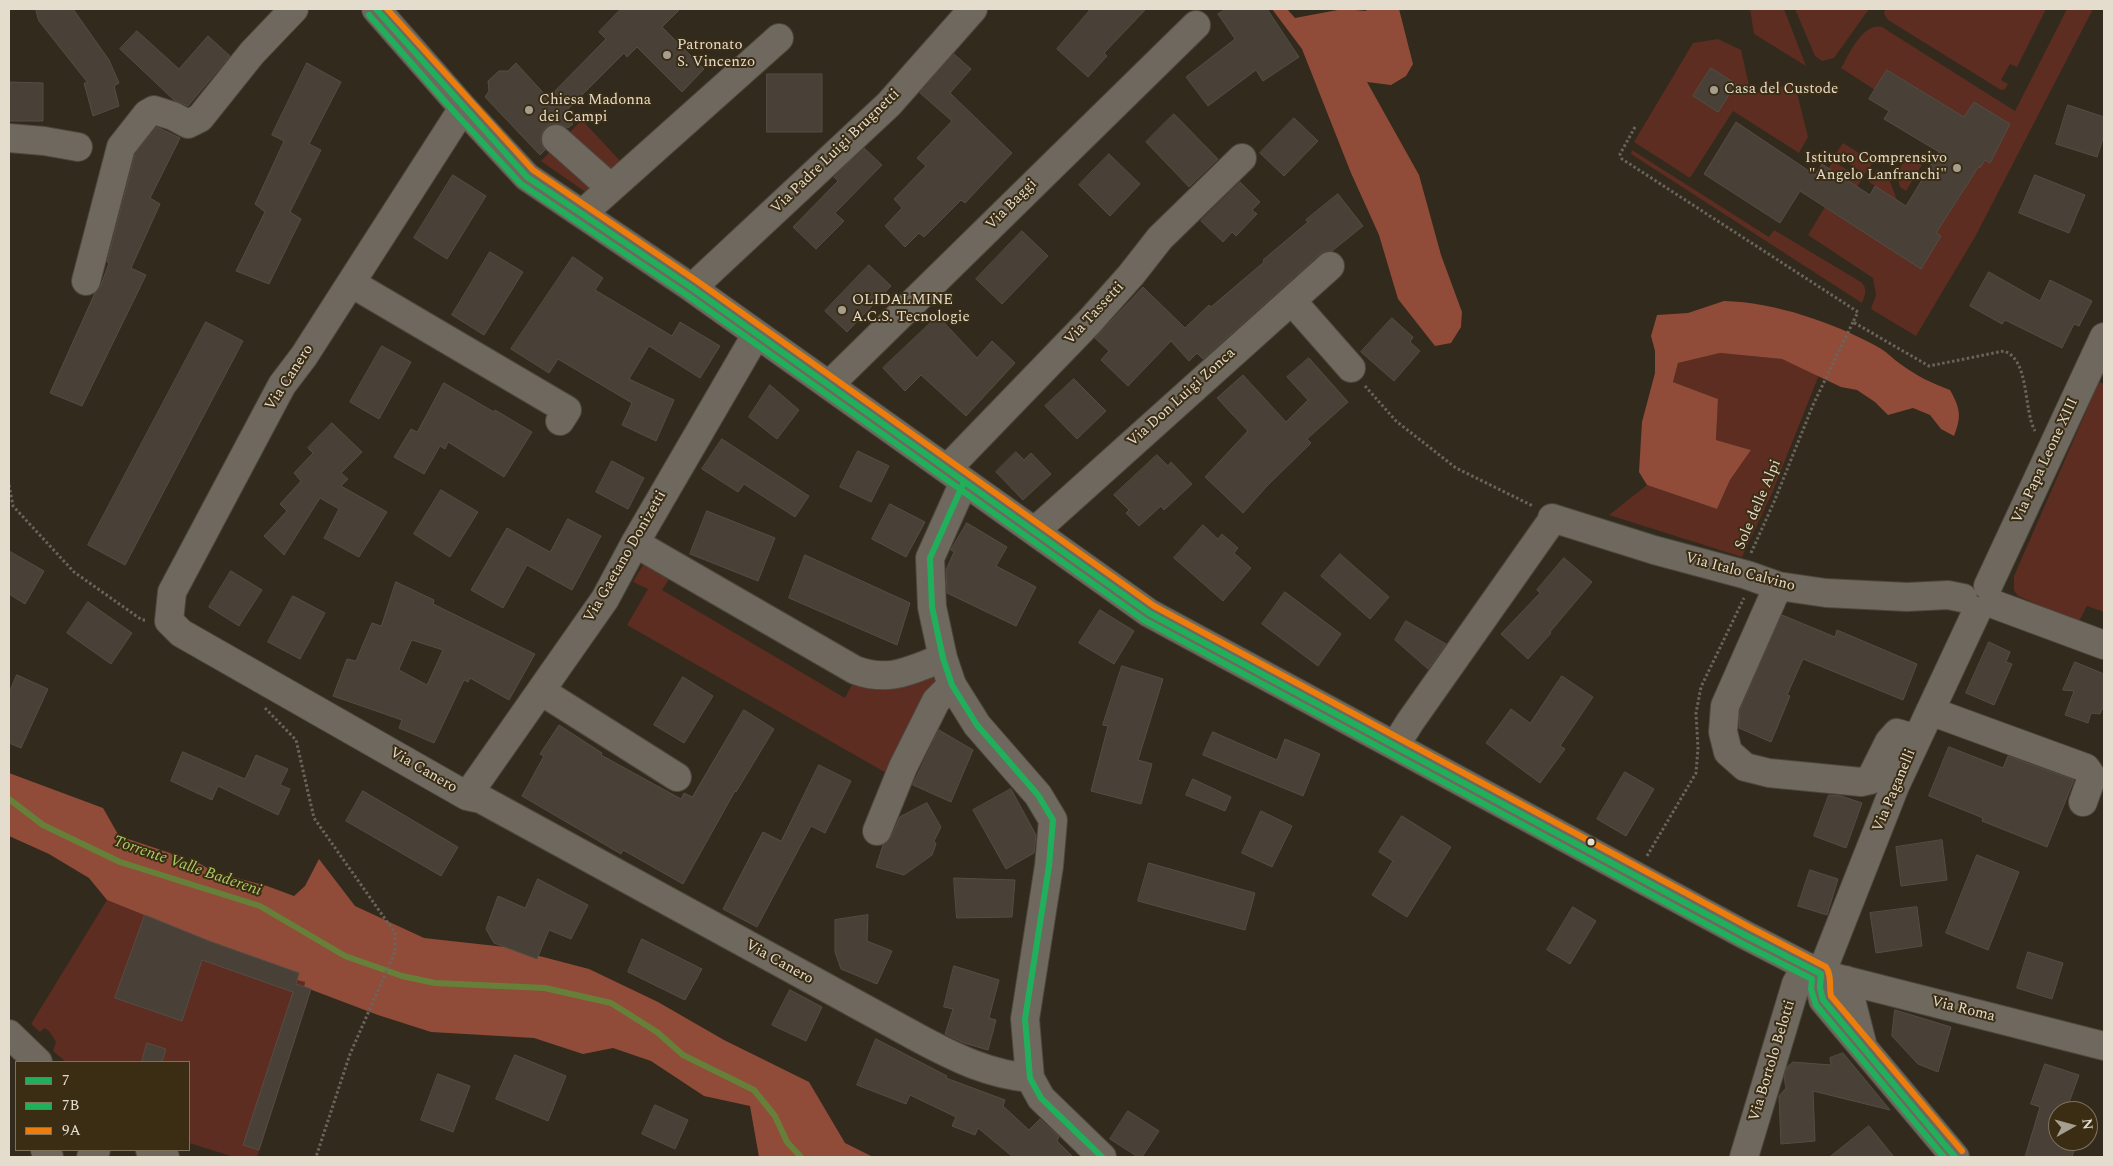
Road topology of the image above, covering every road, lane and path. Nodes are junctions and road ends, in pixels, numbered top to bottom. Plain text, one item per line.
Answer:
1 (294, 9) edge
2 (376, 9) edge
3 (973, 9) edge
4 (1196, 25) dead end
5 (779, 38) dead end
6 (463, 108) junction
7 (1635, 127) dead end
8 (9, 138) edge
9 (556, 139) dead end
10 (78, 147) dead end
11 (1242, 158) dead end
12 (611, 188) junction
13 (582, 214) junction
14 (1330, 266) dead end
15 (86, 281) dead end
16 (351, 283) junction
17 (692, 288) junction
18 (1292, 300) junction
19 (1853, 322) junction
20 (756, 335) junction
21 (2104, 337) edge
22 (1350, 368) joint
23 (829, 385) junction
24 (560, 420) dead end
25 (2054, 443) junction
26 (955, 475) junction
27 (9, 485) edge
28 (1550, 522) junction
29 (1034, 530) junction
30 (634, 543) junction
31 (1749, 556) dead end
32 (1778, 586) junction
33 (1981, 600) junction
34 (142, 620) dead end
35 (2104, 645) edge
36 (944, 658) junction
37 (952, 685) junction
38 (541, 691) junction
39 (263, 705) dead end
40 (1930, 711) junction
41 (1917, 739) junction
42 (1395, 746) junction
43 (677, 777) dead end
44 (467, 796) junction
45 (2083, 802) dead end
46 (877, 831) dead end
47 (1824, 973) junction
48 (15, 1046) edge
49 (2104, 1046) edge
50 (37, 1061) edge
51 (1030, 1078) junction
52 (152, 1151) edge
53 (165, 1157) edge
54 (316, 1157) edge
55 (1102, 1157) edge
56 (1744, 1157) edge
57 (1955, 1157) edge

1 - 15 street
2 - 6 street, Via Roma
3 - 17 street, Via Padre Luigi Brugnetti
4 - 23 street, Via Baggi
5 - 12 street
6 - 13 street, Via Roma
6 - 16 street, Via Canero
7 - 19 path
8 - 10 street
9 - 12 street
11 - 26 street, Via Tassetti
12 - 13 street
13 - 17 street, Via Roma
14 - 18 street, Via Don Luigi Zonca
16 - 24 street
16 - 44 street, Via Canero
17 - 20 street, Via Roma
18 - 22 street
18 - 29 street, Via Don Luigi Zonca
19 - 25 path
19 - 31 path, Sole delle Alpi
20 - 23 street, Via Roma
20 - 30 street, Via Gaetano Donizetti
21 - 25 street, Via Papa Leone XIII
22 - 28 path
23 - 26 street, Via Roma
25 - 33 street, Via Papa Leone XIII
26 - 29 street, Via Roma
26 - 36 street, Via Tassetti
27 - 34 path
28 - 32 street, Via Italo Calvino
28 - 42 street
29 - 42 street, Via Roma
30 - 36 street
30 - 38 street, Via Gaetano Donizetti
32 - 33 street, Via Italo Calvino
32 - 41 street
33 - 35 street
33 - 40 street, Via Paganelli
36 - 37 street, Via Tassetti
37 - 46 street
37 - 51 street, Via Tassetti
38 - 43 street
38 - 44 street, Via Gaetano Donizetti
39 - 54 path
40 - 41 street, Via Paganelli
40 - 45 street
41 - 47 street, Via Paganelli
42 - 47 street, Via Roma
44 - 51 street, Via Canero
47 - 49 street, Via Roma
47 - 56 street, Via Bortolo Belotti
47 - 57 street
48 - 50 street
51 - 55 street
52 - 53 street

